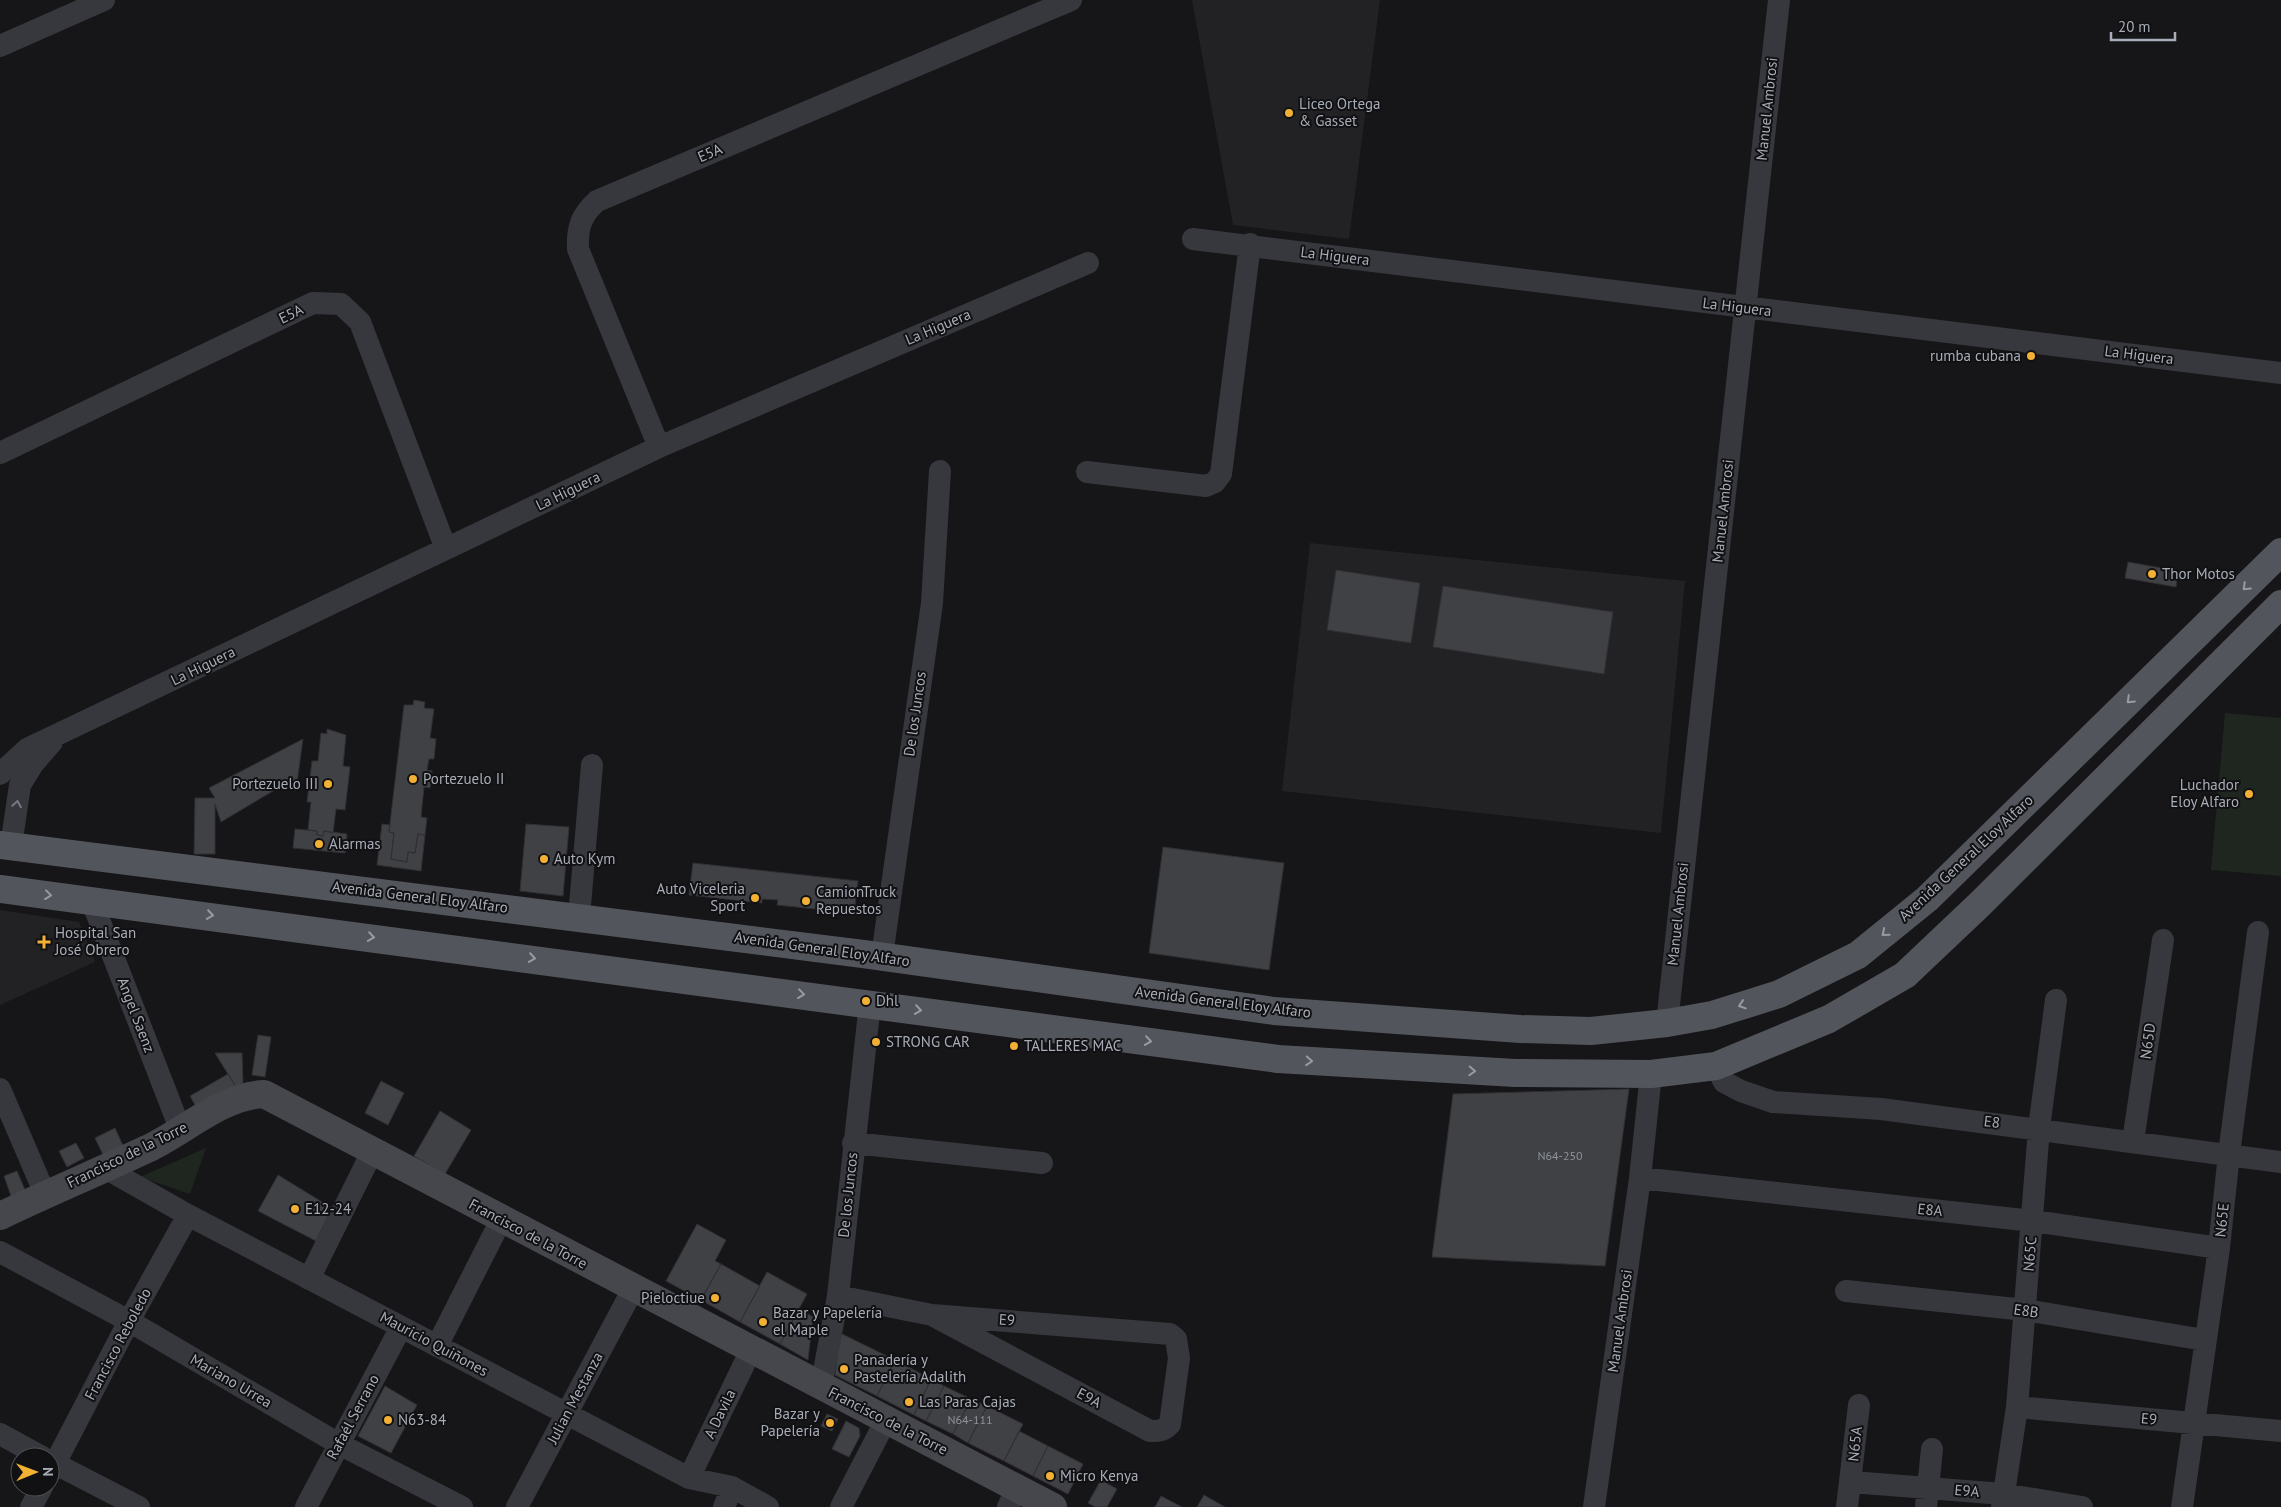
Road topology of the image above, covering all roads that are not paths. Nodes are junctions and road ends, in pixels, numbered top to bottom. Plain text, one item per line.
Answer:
1 (104, 0) edge
2 (1071, 0) edge
3 (1779, 0) edge
4 (0, 46) edge
5 (1192, 239) dead end
6 (1250, 244) junction
7 (1088, 263) dead end
8 (1746, 308) junction
9 (2281, 373) edge
10 (659, 447) junction
11 (0, 453) edge
12 (940, 471) dead end
13 (1087, 472) dead end
14 (446, 549) junction
15 (2281, 552) edge
16 (2281, 604) edge
17 (56, 737) junction
18 (592, 765) dead end
19 (0, 774) edge
20 (5, 845) edge
21 (0, 889) edge
22 (91, 900) junction
23 (580, 917) junction
24 (2258, 932) dead end
25 (2163, 940) dead end
26 (882, 956) junction
27 (2056, 1000) dead end
28 (870, 1003) junction
29 (1667, 1022) junction
30 (1716, 1066) junction
31 (1651, 1074) junction
32 (0, 1089) edge
33 (2040, 1128) junction
34 (182, 1131) junction
35 (2133, 1141) junction
36 (853, 1142) junction
37 (372, 1152) junction
38 (2229, 1154) junction
39 (2281, 1162) edge
40 (1042, 1163) dead end
41 (105, 1168) junction
42 (1640, 1178) junction
43 (45, 1194) junction
44 (188, 1215) junction
45 (0, 1216) edge
46 (501, 1220) junction
47 (2033, 1221) junction
48 (2219, 1248) junction
49 (0, 1252) edge
50 (309, 1279) junction
51 (633, 1289) junction
52 (1846, 1291) dead end
53 (838, 1296) junction
54 (2025, 1310) junction
55 (932, 1314) junction
56 (129, 1321) junction
57 (401, 1327) junction
58 (1176, 1339) joint
59 (2204, 1340) junction
60 (437, 1346) junction
61 (751, 1350) junction
62 (822, 1387) junction
63 (1859, 1405) dead end
64 (2018, 1407) junction
65 (567, 1414) junction
66 (886, 1420) junction
67 (2193, 1423) junction
68 (2281, 1431) edge
69 (0, 1434) edge
70 (339, 1444) junction
71 (21, 1447) edge
72 (59, 1447) edge
73 (1932, 1449) dead end
74 (60, 1469) edge
75 (689, 1478) junction
76 (1852, 1482) junction
77 (728, 1497) edge
78 (1012, 1498) edge
79 (1928, 1498) edge
80 (2002, 1501) edge
81 (139, 1507) edge
82 (306, 1507) edge
83 (462, 1507) edge
84 (517, 1507) edge
85 (768, 1507) edge
86 (841, 1507) edge
87 (1053, 1507) edge
88 (1594, 1507) edge
89 (1847, 1507) edge
90 (2082, 1507) edge
91 (2182, 1507) edge

1 - 4 street
2 - 10 street, E5A
3 - 8 street, Manuel Ambrosi
5 - 6 street, La Higuera
6 - 8 street, La Higuera
6 - 13 street
7 - 10 street, La Higuera
8 - 9 street, La Higuera
8 - 29 street, Manuel Ambrosi
10 - 14 street, La Higuera
11 - 14 street, E5A
12 - 26 street, De los Juncos
14 - 17 street, La Higuera
15 -> 29 main road, Avenida General Eloy Alfaro
16 - 30 main road
17 - 19 street, La Higuera
20 -> 17 street, La Higuera
18 - 23 street
20 - 23 main road, Avenida General Eloy Alfaro
21 -> 22 main road
22 -> 28 main road
22 - 34 street, Angel Saenz
23 - 26 main road, Avenida General Eloy Alfaro
24 - 38 street, N65E
25 - 35 street, N65D
26 - 29 main road, Avenida General Eloy Alfaro
27 - 33 street, N65C
28 -> 31 main road
28 - 36 street, De los Juncos
30 - 31 main road
30 - 33 street, E8
31 - 42 street, Manuel Ambrosi
32 - 43 street
33 - 35 street, E8
33 - 47 street, N65C
34 - 37 street, Francisco de la Torre
34 - 41 street, Francisco de la Torre
35 - 38 street, E8
36 - 40 street
36 - 53 street, De los Juncos
37 - 46 street, Francisco de la Torre
37 - 50 street
38 - 39 street, E8
38 - 48 street, N65E
41 - 43 street, Francisco de la Torre
41 - 44 street, Mauricio Quiñones
42 - 47 street, E8A
42 - 88 street, Manuel Ambrosi
43 - 45 street, Francisco de la Torre
44 - 50 street, Mauricio Quiñones
44 - 56 street, Francisco Reboledo
46 - 51 street, Francisco de la Torre
46 - 60 street
47 - 48 street, E8A
47 - 54 street, N65C
48 - 59 street, N65E
49 - 56 street, Mariano Urrea
50 - 57 street, Mauricio Quiñones
51 - 61 street, Francisco de la Torre
51 - 65 street, Julian Mestanza
52 - 54 street, E8B
53 - 55 street, E9
53 - 62 street, De los Juncos
54 - 59 street, E8B
54 - 64 street, N65C
55 - 58 street, E9
55 - 58 street, E9A
56 - 70 street, Mariano Urrea
56 - 72 street, Francisco Reboledo
57 - 60 street, Mauricio Quiñones
57 - 70 street, Rafaél Serrano
59 - 67 street, N65E
60 - 65 street, Mauricio Quiñones
61 - 62 street, Francisco de la Torre
61 - 75 street, A Davila
62 - 66 street, Francisco de la Torre
63 - 76 street, N65A
64 - 67 street, E9
64 - 80 street, N65C
65 - 75 street, Mauricio Quiñones
65 - 84 street, Julian Mestanza
66 - 78 street, Francisco de la Torre
66 - 86 street
67 - 68 street, E9
67 - 91 street, N65E
69 - 71 street
70 - 82 street, Rafaél Serrano
70 - 83 street, Mariano Urrea
73 - 79 street
74 - 81 street
75 - 77 street, Mauricio Quiñones
76 - 79 street, E9A
76 - 89 street, N65A
77 - 85 street, Mauricio Quiñones
78 - 87 street, Francisco de la Torre
79 - 80 street, E9A
80 - 90 street, E9A

